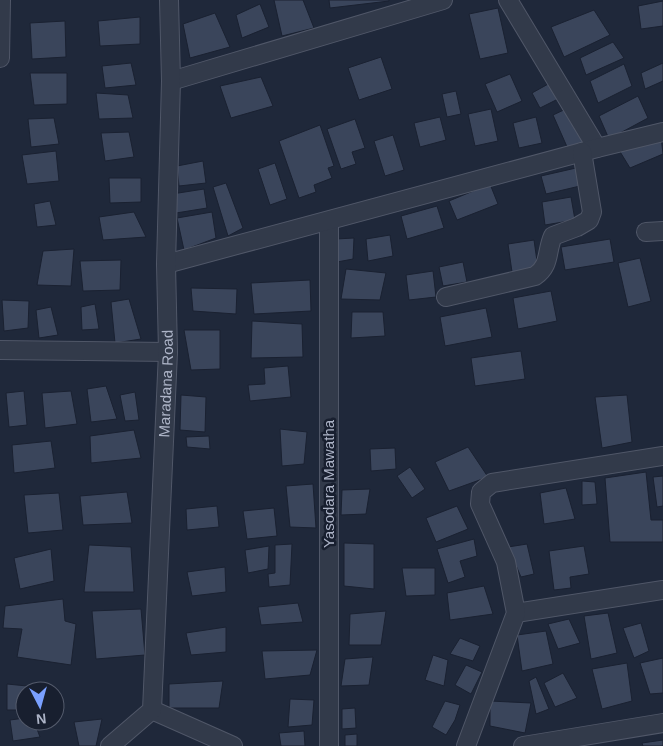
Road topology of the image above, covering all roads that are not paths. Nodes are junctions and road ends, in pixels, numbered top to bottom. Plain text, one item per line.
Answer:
1 (1, 0) edge
2 (169, 0) edge
3 (443, 0) edge
4 (508, 0) edge
5 (0, 58) edge
6 (171, 81) junction
7 (663, 132) edge
8 (590, 150) junction
9 (329, 221) junction
10 (166, 264) junction
11 (446, 297) dead end
12 (0, 350) edge
13 (168, 352) junction
14 (663, 456) edge
15 (663, 590) edge
16 (516, 613) junction
17 (152, 710) junction
18 (663, 723) edge
19 (110, 746) edge
20 (233, 746) edge
21 (330, 746) edge
22 (466, 746) edge
23 (523, 746) edge

1 - 5 street
2 - 6 street, Maradana Road
3 - 6 street
4 - 8 street
6 - 10 street, Maradana Road
7 - 8 street
8 - 9 street
8 - 11 street
9 - 10 street
9 - 21 street, Yasodara Mawatha
10 - 13 street, Maradana Road
12 - 13 street
13 - 17 street, Maradana Road
14 - 16 street
15 - 16 street
16 - 22 street
17 - 19 street
17 - 20 street
18 - 23 street

